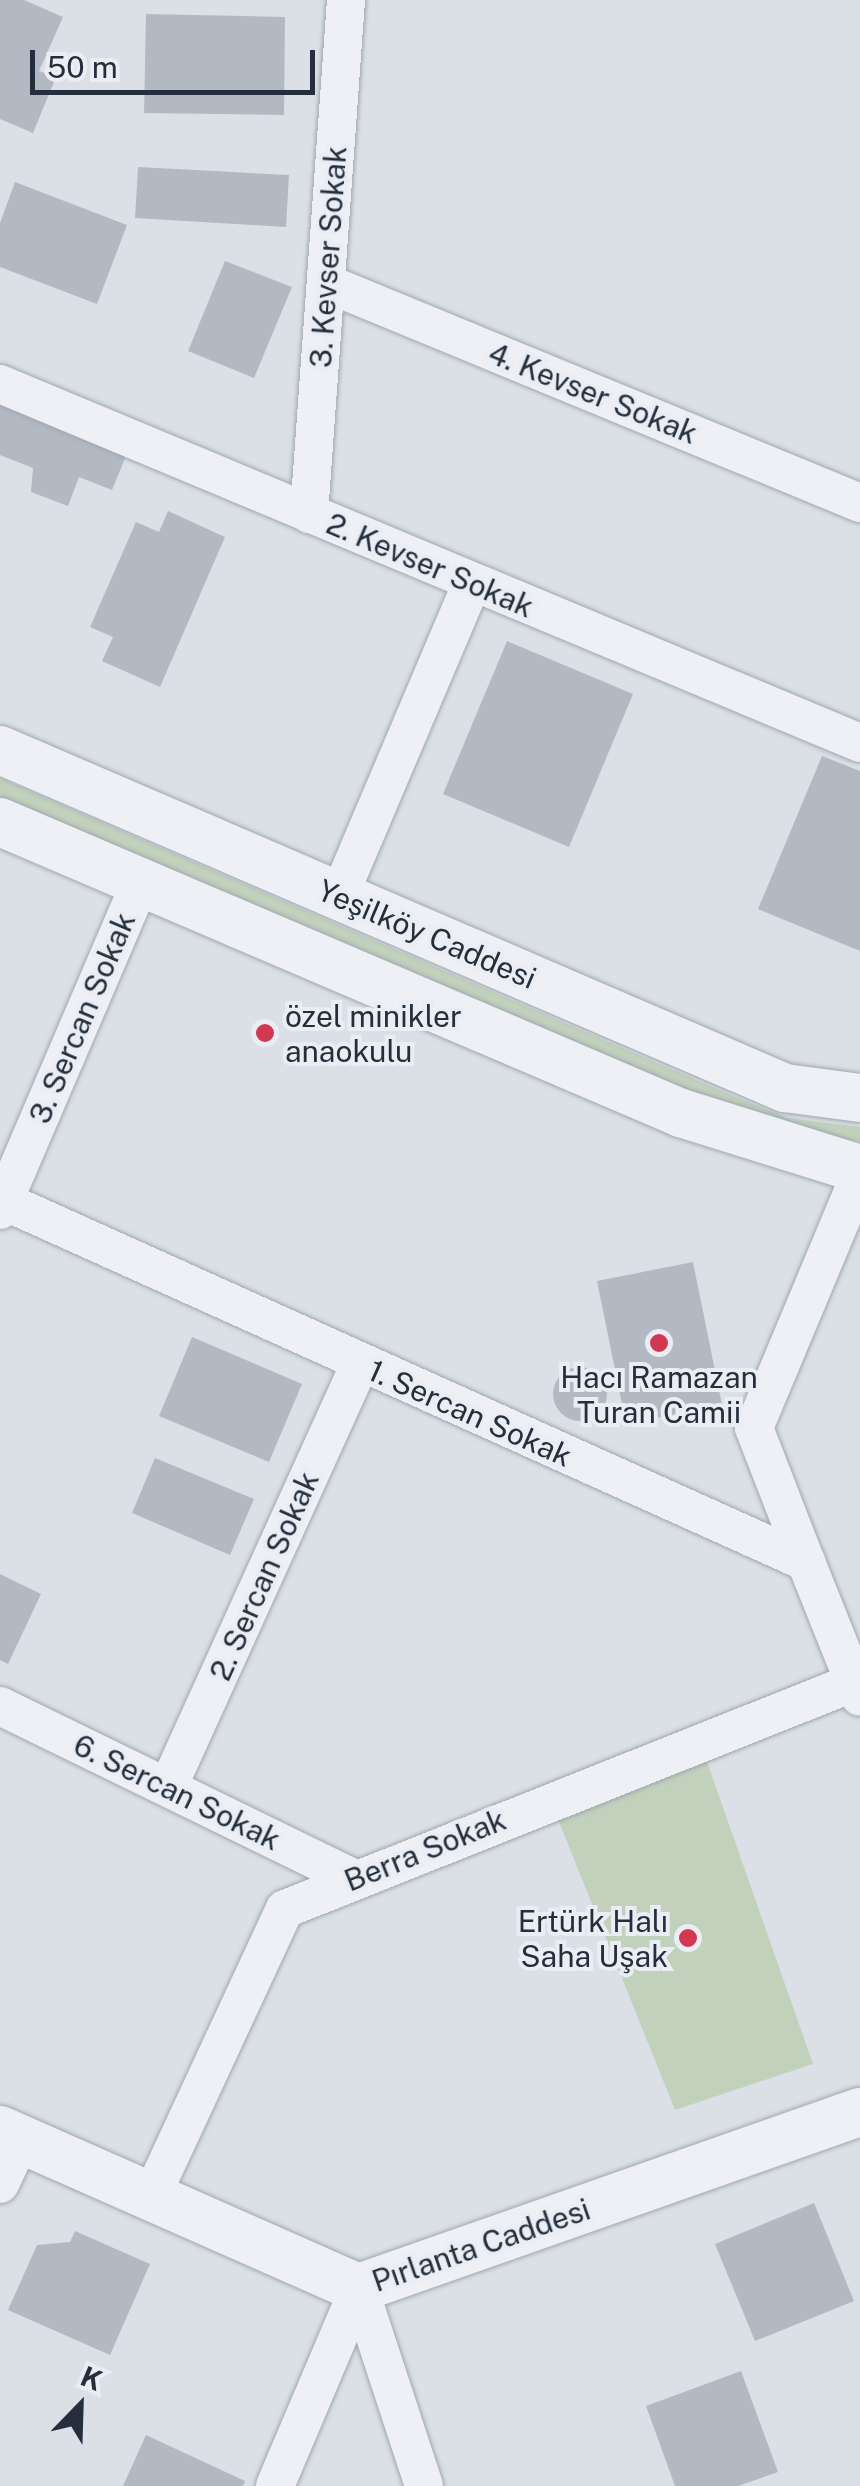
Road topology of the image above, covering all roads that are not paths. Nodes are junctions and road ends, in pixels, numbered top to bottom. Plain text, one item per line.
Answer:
1 (349, 1) edge
2 (326, 283) junction
3 (0, 384) edge
4 (860, 504) edge
5 (309, 514) junction
6 (472, 582) junction
7 (860, 743) edge
8 (0, 750) edge
9 (0, 822) edge
10 (141, 881) junction
11 (339, 896) junction
12 (860, 1098) edge
13 (860, 1172) edge
14 (2, 1205) edge
15 (360, 1364) junction
16 (806, 1562) junction
17 (858, 1686) edge
18 (0, 1706) edge
19 (168, 1788) junction
20 (353, 1878) junction
21 (860, 2112) edge
22 (10, 2134) edge
23 (0, 2184) edge
24 (152, 2195) junction
25 (359, 2288) junction
26 (276, 2486) edge
27 (424, 2486) edge

1 - 2 street, 3. Kevser Sokak
2 - 4 street, 4. Kevser Sokak
2 - 5 street, 3. Kevser Sokak
3 - 5 street, 2. Kevser Sokak
5 - 6 street, 2. Kevser Sokak
6 - 7 street, 2. Kevser Sokak
6 - 11 street
8 - 11 street, Yeşilköy Caddesi
9 - 10 street
10 - 13 street
10 - 14 street, 3. Sercan Sokak
11 - 12 street, Yeşilköy Caddesi
13 - 16 street
14 - 15 street, 1. Sercan Sokak
15 - 16 street, 1. Sercan Sokak
15 - 19 street, 2. Sercan Sokak
16 - 17 street
17 - 20 street, Berra Sokak
18 - 19 street, 6. Sercan Sokak
19 - 20 street, 6. Sercan Sokak
20 - 24 street, Berra Sokak
21 - 25 street, Pırlanta Caddesi
22 - 23 street
22 - 24 street, Pırlanta Caddesi
24 - 25 street, Pırlanta Caddesi
25 - 26 street
25 - 27 street

